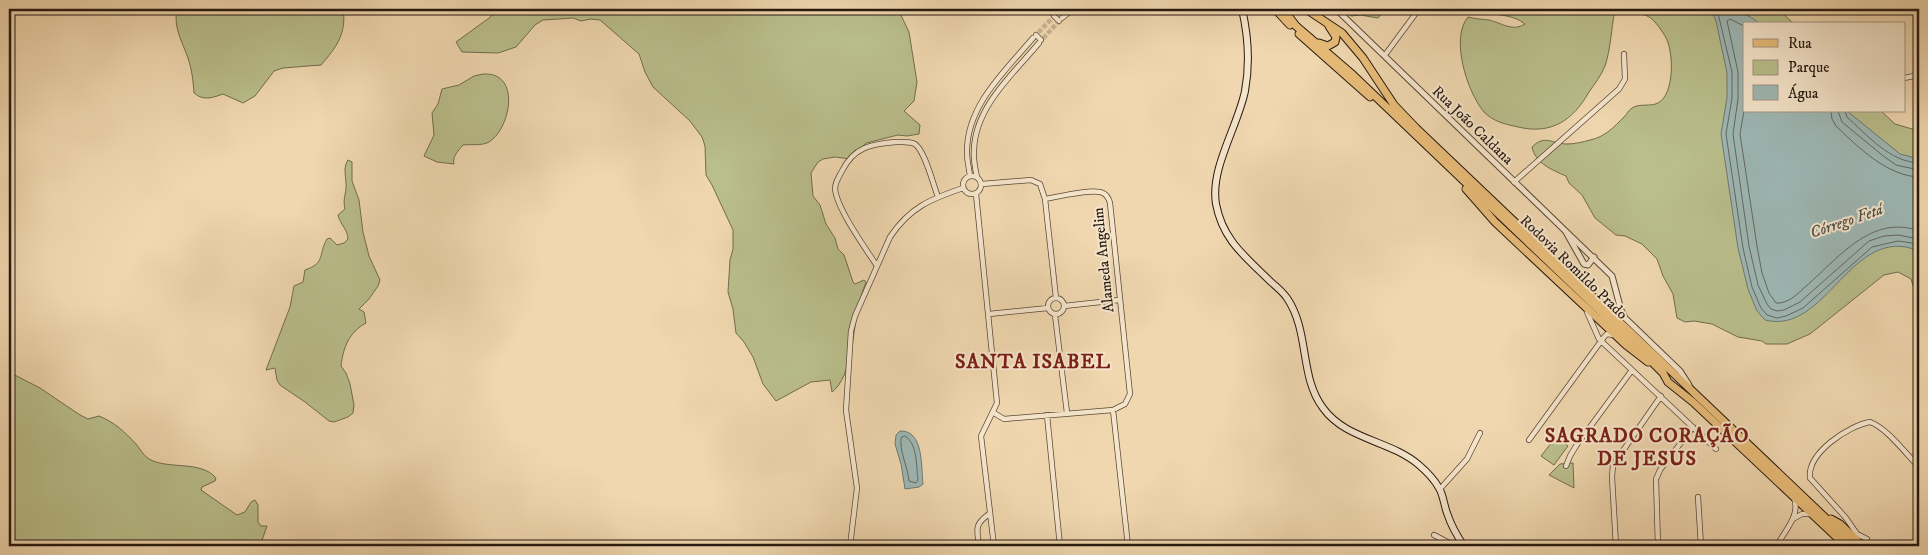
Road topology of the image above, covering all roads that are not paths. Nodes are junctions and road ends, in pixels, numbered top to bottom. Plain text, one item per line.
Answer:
1 (1073, 9) edge
2 (1238, 9) edge
3 (1242, 9) edge
4 (1275, 9) edge
5 (1283, 9) edge
6 (1305, 9) edge
7 (1336, 9) edge
8 (1419, 9) edge
9 (1054, 16) tunnel mouth
10 (1245, 18) junction
11 (1293, 25) junction
12 (1624, 54) dead end
13 (1385, 55) junction
14 (1919, 75) edge
15 (1906, 78) edge
16 (970, 176) junction
17 (976, 176) junction
18 (1514, 182) junction
19 (982, 184) junction
20 (963, 188) junction
21 (976, 194) junction
22 (938, 196) junction
23 (1045, 199) junction
24 (1563, 227) junction
25 (1594, 257) junction
26 (877, 266) junction
27 (1056, 298) junction
28 (1119, 300) junction
29 (1064, 306) junction
30 (1584, 306) junction
31 (1048, 308) junction
32 (989, 314) junction
33 (1055, 315) junction
34 (1617, 336) junction
35 (1602, 342) junction
36 (1632, 370) junction
37 (1668, 382) junction
38 (1661, 396) junction
39 (1697, 396) junction
40 (1113, 410) junction
41 (994, 413) junction
42 (1067, 413) junction
43 (1047, 415) junction
44 (1693, 427) junction
45 (1480, 433) dead end
46 (1529, 440) dead end
47 (1716, 449) dead end
48 (1566, 466) dead end
49 (1919, 467) edge
50 (1440, 489) junction
51 (1792, 495) junction
52 (1698, 497) dead end
53 (989, 514) junction
54 (1821, 514) junction
55 (1793, 519) junction
56 (1434, 535) dead end
57 (1865, 543) edge
58 (850, 546) edge
59 (979, 546) edge
60 (994, 546) edge
61 (1060, 546) edge
62 (1128, 546) edge
63 (1455, 546) edge
64 (1462, 546) edge
65 (1616, 546) edge
66 (1658, 546) edge
67 (1701, 546) edge
68 (1777, 546) edge
69 (1846, 546) edge
70 (1854, 546) edge

1 - 9 street
2 - 10 main road
3 - 10 main road
4 - 11 main road
5 - 11 main road, Rodovia Romildo Prado
6 - 11 main road
6 - 39 main road, Rodovia Romildo Prado
7 - 13 street, Rua João Caldana
8 - 13 street
10 - 50 main road
11 - 30 main road
11 - 37 main road, Rodovia Romildo Prado
12 - 18 street
13 - 18 street, Rua João Caldana
14 - 15 street
16 - 17 street
16 - 17 street
16 - 20 street
17 - 19 street
18 - 24 street, Rua João Caldana
19 - 21 street
19 - 23 street
20 - 21 street
20 - 22 street
21 - 32 street
22 - 26 street
22 - 26 street
23 - 27 street
23 - 28 street, Alameda Angelim
24 - 25 street, Rua João Caldana
24 - 25 street
25 - 39 street, Rua João Caldana
26 - 58 street
27 - 29 street
27 - 31 street
28 - 29 street
28 - 40 street, Alameda Angelim
29 - 33 street
30 - 34 main road
30 - 35 street
31 - 32 street
31 - 33 street
32 - 41 street
33 - 42 street
34 - 35 street
34 - 37 main road
35 - 36 street
35 - 46 street
36 - 38 street
36 - 48 street
37 - 51 main road, Rodovia Romildo Prado
38 - 44 street
38 - 65 street
39 - 54 main road, Rodovia Romildo Prado
40 - 42 street
40 - 62 street
41 - 43 street
41 - 53 street
42 - 43 street
43 - 61 street
44 - 47 street
44 - 66 street
45 - 50 street
49 - 57 street
50 - 64 main road
51 - 55 street
51 - 69 main road, Rodovia Romildo Prado
52 - 67 street
53 - 59 street
53 - 60 street
54 - 57 main road
54 - 70 main road, Rodovia Romildo Prado
55 - 68 street
55 - 69 street
56 - 63 street

